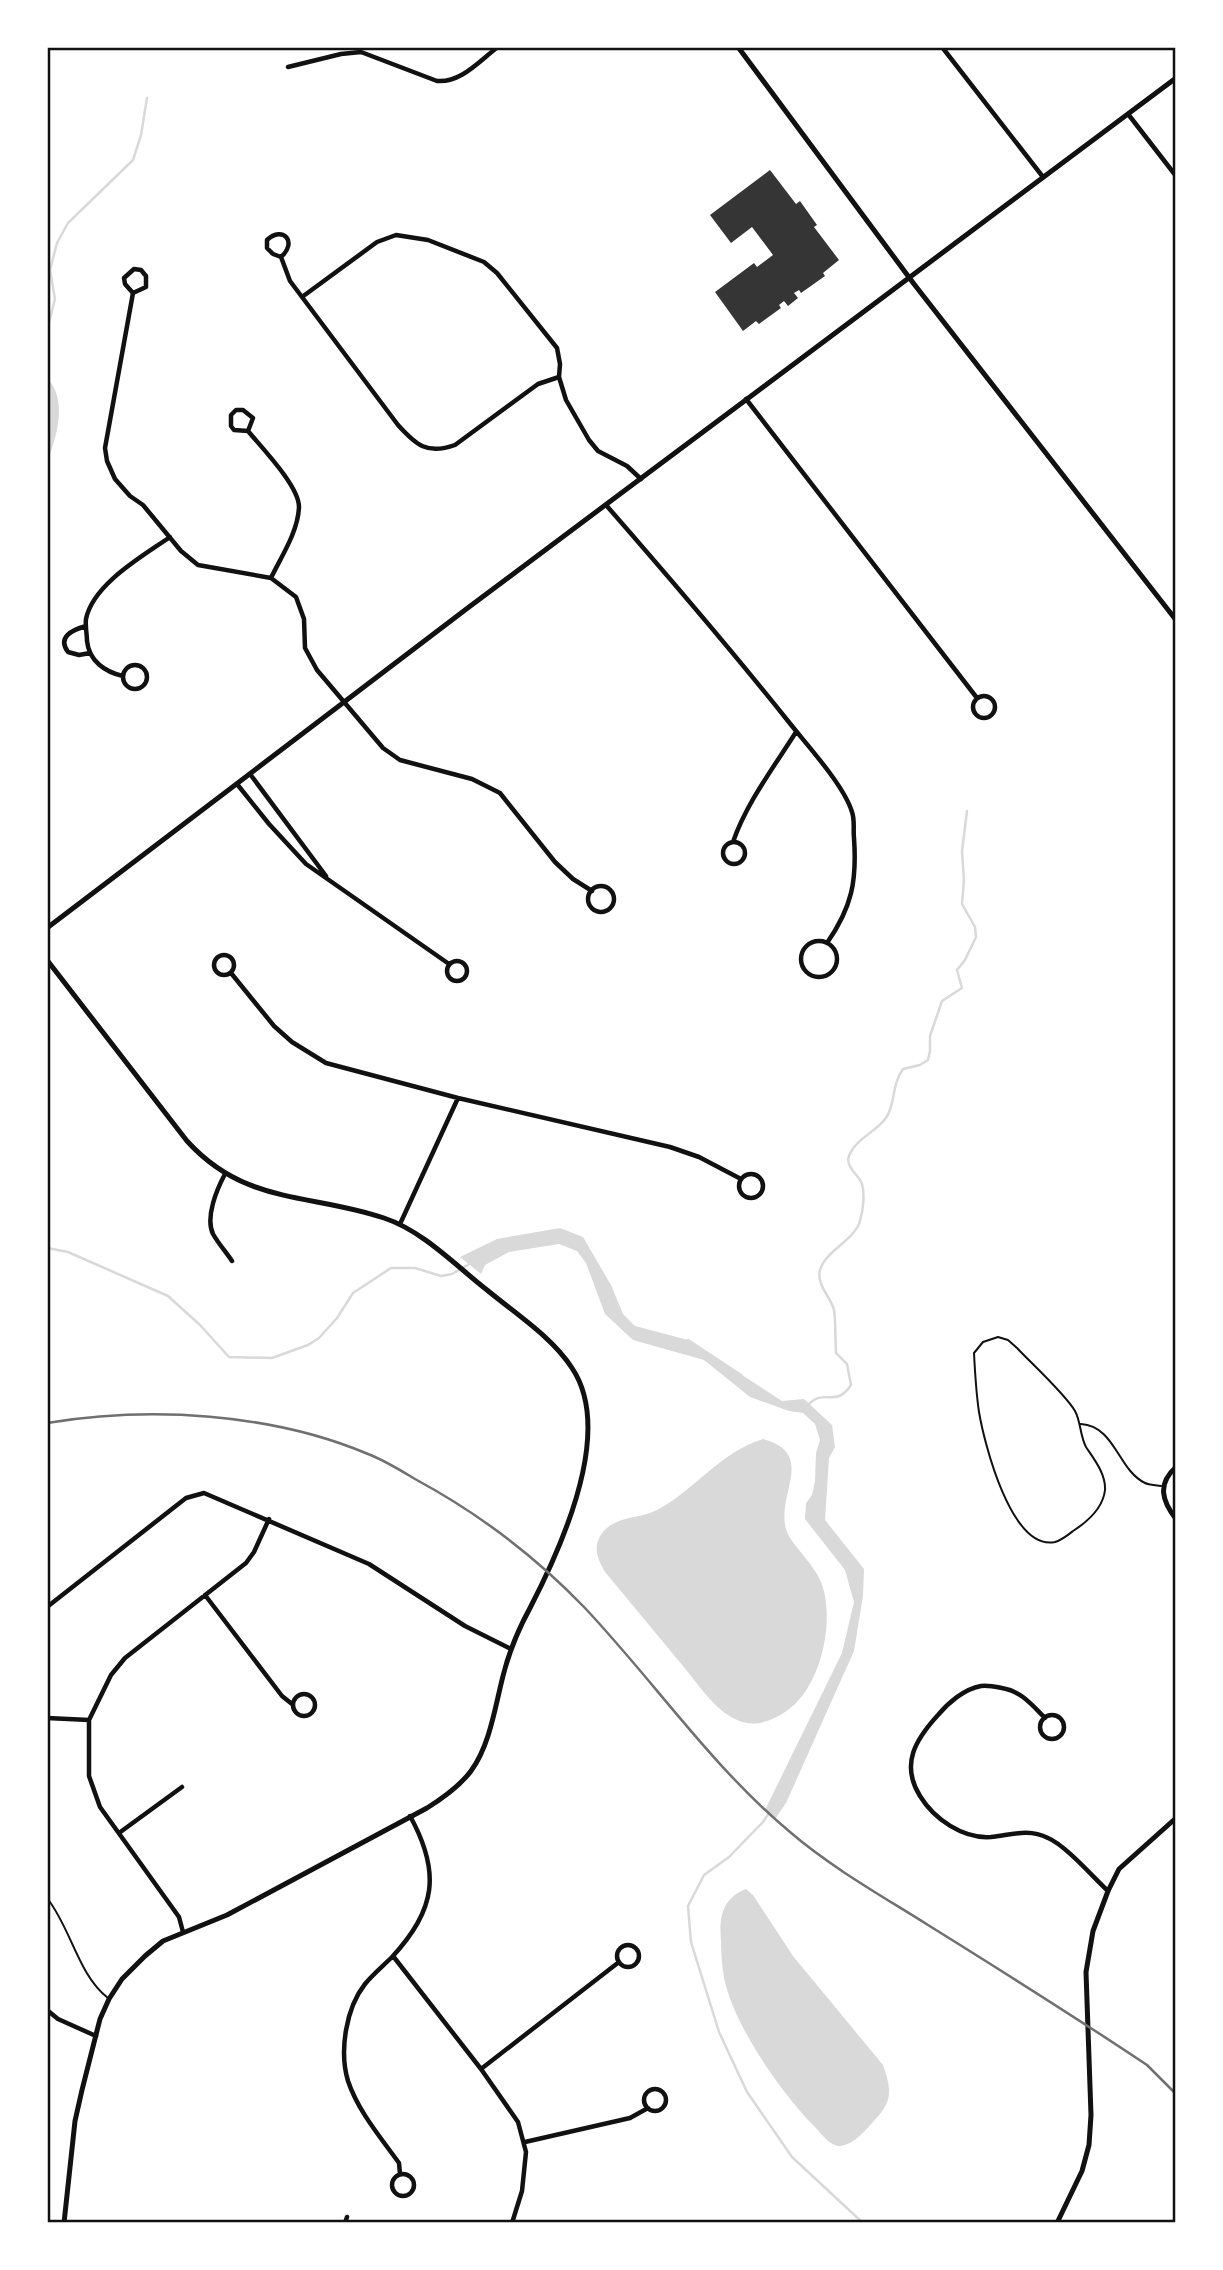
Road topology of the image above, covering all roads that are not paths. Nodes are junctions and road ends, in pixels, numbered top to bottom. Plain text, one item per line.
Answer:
1 (497, 47) edge
2 (738, 47) edge
3 (942, 47) edge
4 (288, 67) dead end
5 (1176, 78) edge
6 (1128, 114) junction
7 (1176, 176) edge
8 (1043, 177) junction
9 (281, 257) junction
10 (908, 276) junction
11 (133, 293) junction
12 (302, 297) junction
13 (559, 377) junction
14 (746, 399) junction
15 (248, 431) junction
16 (641, 479) junction
17 (606, 505) junction
18 (170, 537) junction
19 (271, 578) junction
20 (1176, 620) edge
21 (86, 626) junction
22 (90, 653) junction
23 (123, 676) junction
24 (977, 698) junction
25 (344, 702) junction
26 (796, 732) junction
27 (250, 774) junction
28 (237, 784) junction
29 (733, 842) junction
30 (328, 879) junction
31 (592, 891) junction
32 (47, 929) edge
33 (827, 943) junction
34 (47, 961) edge
35 (449, 964) junction
36 (231, 973) junction
37 (458, 1098) junction
38 (225, 1174) junction
39 (741, 1179) junction
40 (400, 1224) junction
41 (232, 1261) dead end
42 (1080, 1424) junction
43 (1176, 1467) edge
44 (1163, 1486) junction
45 (269, 1519) junction
46 (1176, 1519) edge
47 (205, 1595) junction
48 (47, 1607) edge
49 (510, 1649) junction
50 (292, 1704) junction
51 (47, 1718) edge
52 (1045, 1718) junction
53 (89, 1720) junction
54 (182, 1787) dead end
55 (410, 1816) junction
56 (1176, 1818) edge
57 (119, 1833) junction
58 (1108, 1891) junction
59 (47, 1898) edge
60 (183, 1932) junction
61 (393, 1956) junction
62 (619, 1962) junction
63 (109, 1999) junction
64 (47, 2010) edge
65 (96, 2036) junction
66 (481, 2068) junction
67 (648, 2108) junction
68 (525, 2142) junction
69 (400, 2174) junction
70 (64, 2223) edge
71 (512, 2223) edge
72 (1057, 2223) edge

1 - 4 street
2 - 10 street
3 - 8 street
5 - 6 street
6 - 7 street
6 - 8 street
8 - 10 street
9 - 9 street
9 - 12 street
10 - 14 street
10 - 20 street
11 - 11 street
11 - 18 street
12 - 13 street
12 - 13 street
13 - 16 street
14 - 16 street
14 - 24 street
15 - 15 street
15 - 19 street
16 - 17 street
17 - 25 street
17 - 26 street
18 - 19 street
18 - 21 street
19 - 25 street
21 - 22 street
21 - 22 street
22 - 23 street
23 - 23 street
24 - 24 street
25 - 27 street
25 - 31 street
26 - 29 street
26 - 33 street
27 - 28 street
27 - 30 street
28 - 30 street
28 - 32 street
29 - 29 street
30 - 35 street
31 - 31 street
33 - 33 street
34 - 38 street
35 - 35 street
36 - 36 street
36 - 37 street
37 - 39 street
37 - 40 street
38 - 40 street
38 - 41 street
39 - 39 street
40 - 49 street
42 - 42 lane
42 - 44 lane
43 - 44 street
44 - 46 street
45 - 47 street
45 - 48 street
45 - 49 street
47 - 50 street
47 - 53 street
49 - 55 street
50 - 50 street
51 - 53 street
52 - 52 street
52 - 58 street
53 - 57 street
54 - 57 street
55 - 60 street
55 - 61 street
56 - 58 street
57 - 60 street
58 - 72 street
59 - 63 lane
60 - 63 street
61 - 66 street
61 - 69 street
62 - 62 street
62 - 66 street
63 - 65 street
64 - 65 street
65 - 70 street
66 - 68 street
67 - 67 street
67 - 68 street
68 - 71 street
69 - 69 street

